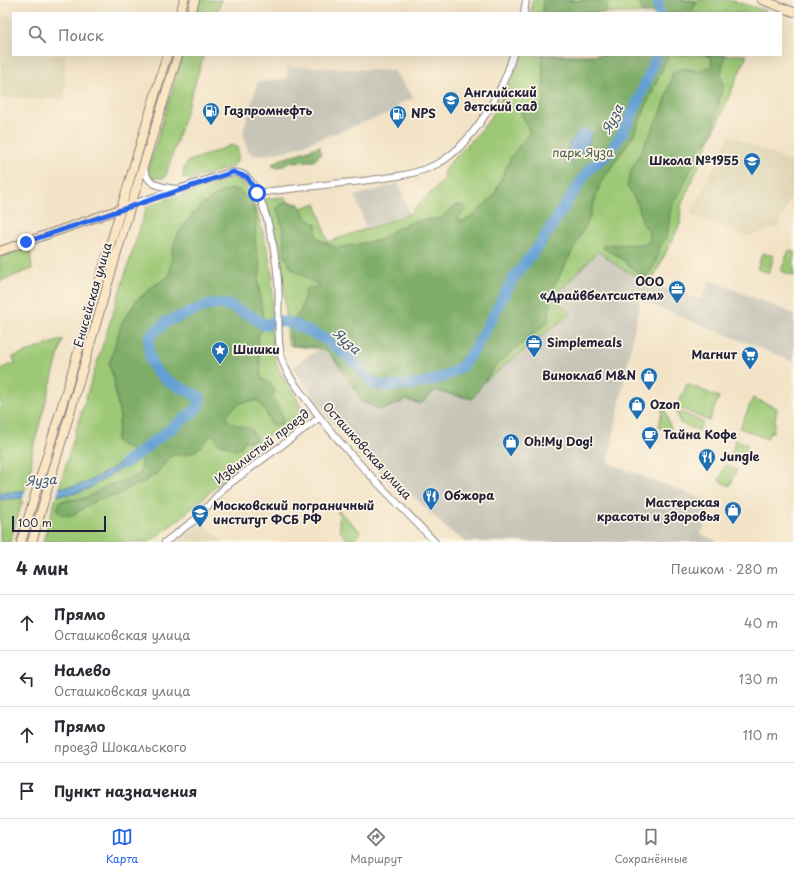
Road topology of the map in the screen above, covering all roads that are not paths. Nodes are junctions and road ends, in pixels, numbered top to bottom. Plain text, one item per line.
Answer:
1 (184, 0) edge
2 (195, 0) edge
3 (526, 0) edge
4 (762, 0) edge
5 (180, 12) edge
6 (191, 12) edge
7 (524, 12) edge
8 (794, 12) edge
9 (167, 56) edge
10 (178, 56) edge
11 (513, 56) edge
12 (146, 125) junction
13 (156, 128) junction
14 (144, 168) junction
15 (178, 190) junction
16 (257, 193) junction
17 (124, 196) junction
18 (132, 205) junction
19 (120, 209) junction
20 (0, 251) edge
21 (319, 418) junction
22 (22, 542) edge
23 (32, 542) edge
24 (165, 542) edge
25 (435, 542) edge

1 - 5 main road
2 - 6 main road
3 - 7 street
4 - 8 main road
9 - 12 main road, Енисейская улица
10 - 13 main road, Енисейская улица
11 - 16 street
12 - 13 main road
12 - 17 main road, Енисейская улица
13 - 14 main road, Енисейская улица
14 - 15 street
14 - 18 main road, Енисейская улица
15 - 16 street, Осташковская улица
15 - 18 street, Осташковская улица
16 - 21 street, Осташковская улица
17 - 18 street
17 - 19 main road, Енисейская улица
18 - 19 main road, Осташковская улица
18 - 23 main road, Енисейская улица
19 - 20 main road, Осташковская улица
19 - 22 main road, Енисейская улица
21 - 24 street, Извилистый проезд
21 - 25 street, Осташковская улица

